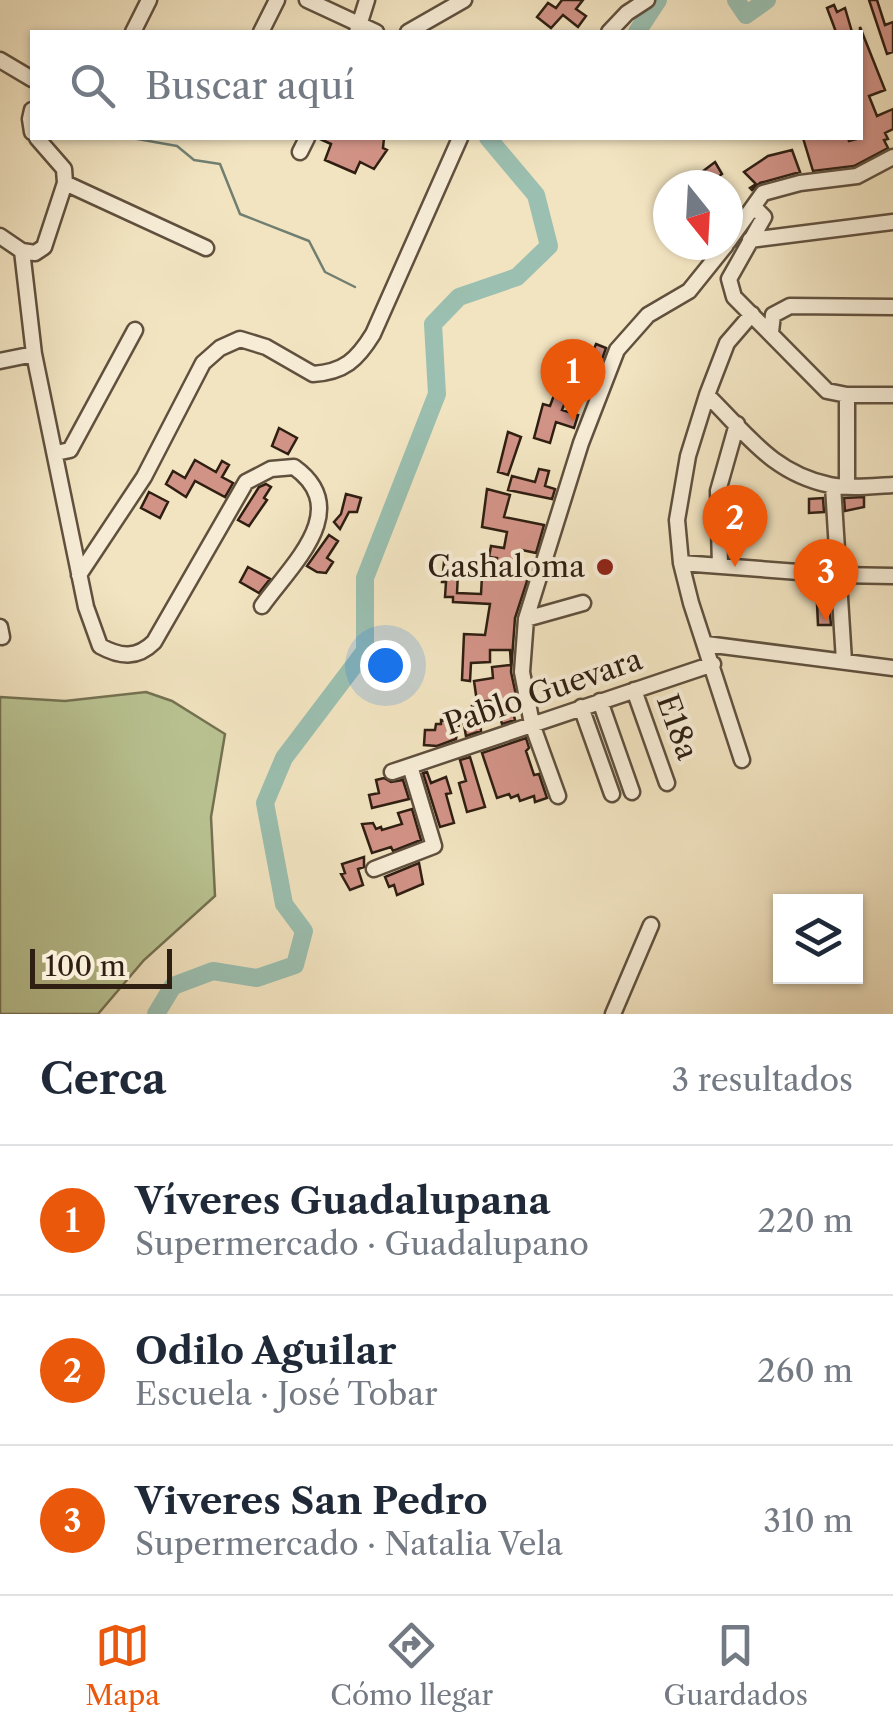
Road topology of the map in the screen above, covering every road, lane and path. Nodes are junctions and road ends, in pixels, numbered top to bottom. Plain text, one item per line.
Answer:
1 (149, 0) edge
2 (277, 0) edge
3 (309, 0) edge
4 (367, 0) edge
5 (464, 0) edge
6 (647, 0) edge
7 (358, 29) edge
8 (134, 30) edge
9 (263, 30) edge
10 (412, 30) edge
11 (611, 30) edge
12 (0, 60) edge
13 (30, 77) edge
14 (40, 140) edge
15 (306, 140) edge
16 (459, 140) edge
17 (300, 152) dead end
18 (893, 157) edge
19 (65, 183) junction
20 (755, 208) junction
21 (893, 222) edge
22 (743, 223) edge
23 (0, 236) edge
24 (750, 240) junction
25 (206, 248) dead end
26 (22, 251) junction
27 (714, 260) edge
28 (893, 307) edge
29 (752, 314) junction
30 (134, 330) dead end
31 (771, 332) junction
32 (34, 354) junction
33 (0, 361) edge
34 (707, 395) junction
35 (847, 395) junction
36 (893, 395) edge
37 (736, 424) junction
38 (56, 453) junction
39 (840, 486) junction
40 (893, 486) edge
41 (681, 563) junction
42 (720, 565) junction
43 (79, 575) junction
44 (838, 576) junction
45 (893, 576) edge
46 (583, 603) dead end
47 (262, 606) dead end
48 (526, 619) junction
49 (706, 644) junction
50 (844, 661) junction
51 (712, 664) junction
52 (893, 668) edge
53 (634, 690) junction
54 (600, 701) junction
55 (581, 708) junction
56 (532, 724) junction
57 (742, 760) dead end
58 (410, 766) junction
59 (392, 772) dead end
60 (668, 783) dead end
61 (632, 792) dead end
62 (612, 794) dead end
63 (558, 796) dead end
64 (374, 869) dead end
65 (652, 925) dead end
66 (614, 1014) edge

1 - 8 street
2 - 9 street
3 - 7 street
4 - 7 street
5 - 10 street
6 - 11 street
12 - 13 street
14 - 19 street
15 - 17 street
16 - 43 street
18 - 20 street
19 - 25 street
19 - 26 street
20 - 22 street
20 - 24 street
21 - 24 street
23 - 26 street
24 - 29 street
26 - 32 street
27 - 48 street
28 - 31 street
29 - 31 street
29 - 34 street
30 - 38 street
31 - 35 street
32 - 33 street
32 - 38 street
34 - 37 street
34 - 41 street
35 - 36 street
35 - 39 street
37 - 39 street
37 - 42 street
38 - 43 street
39 - 40 street
39 - 44 street
41 - 42 street
41 - 49 street
42 - 44 street
43 - 47 street
44 - 45 street
44 - 50 street
46 - 48 street
48 - 56 street
49 - 50 street
49 - 51 street
50 - 52 street
51 - 53 street, Pablo Guevara
51 - 57 street
53 - 54 street, Pablo Guevara
53 - 60 street, E18a
54 - 55 street, Pablo Guevara
54 - 61 street
55 - 56 street, Pablo Guevara
55 - 62 street
56 - 58 street, Pablo Guevara
56 - 63 street
58 - 59 street, Pablo Guevara
58 - 64 street
65 - 66 street

